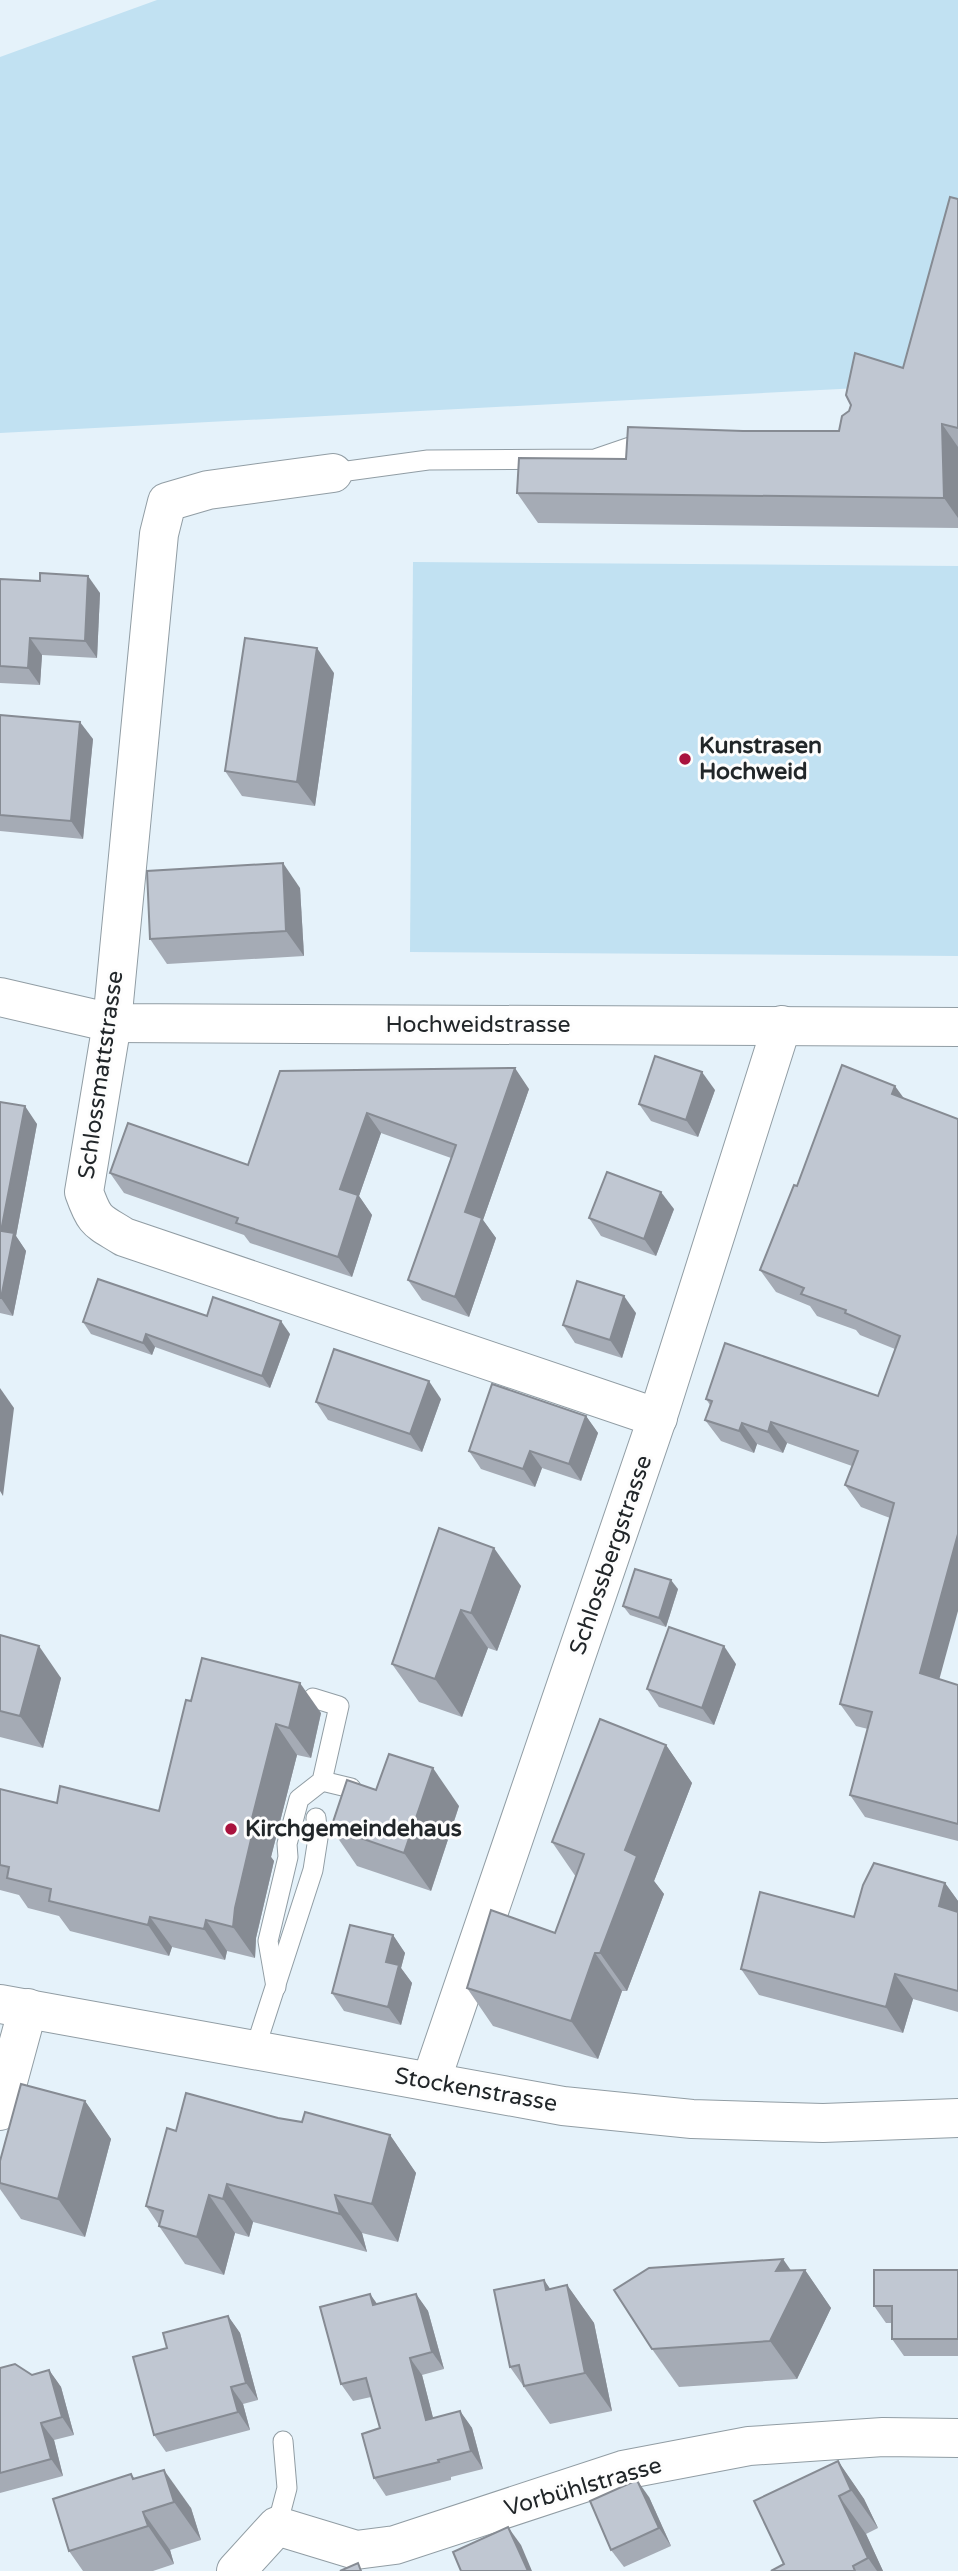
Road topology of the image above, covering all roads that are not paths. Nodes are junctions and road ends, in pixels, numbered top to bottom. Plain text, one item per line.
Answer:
1 (675, 443) edge
2 (333, 472) joint
3 (0, 997) edge
4 (112, 1023) junction
5 (782, 1026) junction
6 (958, 1027) edge
7 (658, 1418) junction
8 (313, 1698) dead end
9 (322, 1781) junction
10 (351, 1788) edge
11 (316, 1818) dead end
12 (276, 1987) junction
13 (14, 2006) edge
14 (255, 2049) junction
15 (431, 2081) junction
16 (0, 2111) edge
17 (958, 2118) edge
18 (958, 2438) edge
19 (283, 2441) dead end
20 (277, 2526) junction
21 (236, 2571) edge

1 - 2 lane
2 - 4 street, Schlossmattstrasse
3 - 4 street, Hochweidstrasse
4 - 5 street, Hochweidstrasse
4 - 7 street, Schlossmattstrasse
5 - 6 street, Hochweidstrasse
5 - 7 street, Schlossbergstrasse
7 - 15 street, Schlossbergstrasse
8 - 9 lane
9 - 10 lane
9 - 12 lane
11 - 12 lane
12 - 14 lane
13 - 14 street, Stockenstrasse
13 - 16 street
14 - 15 street, Stockenstrasse
15 - 17 street, Stockenstrasse
18 - 20 street, Vorbühlstrasse
19 - 20 lane
20 - 21 street

